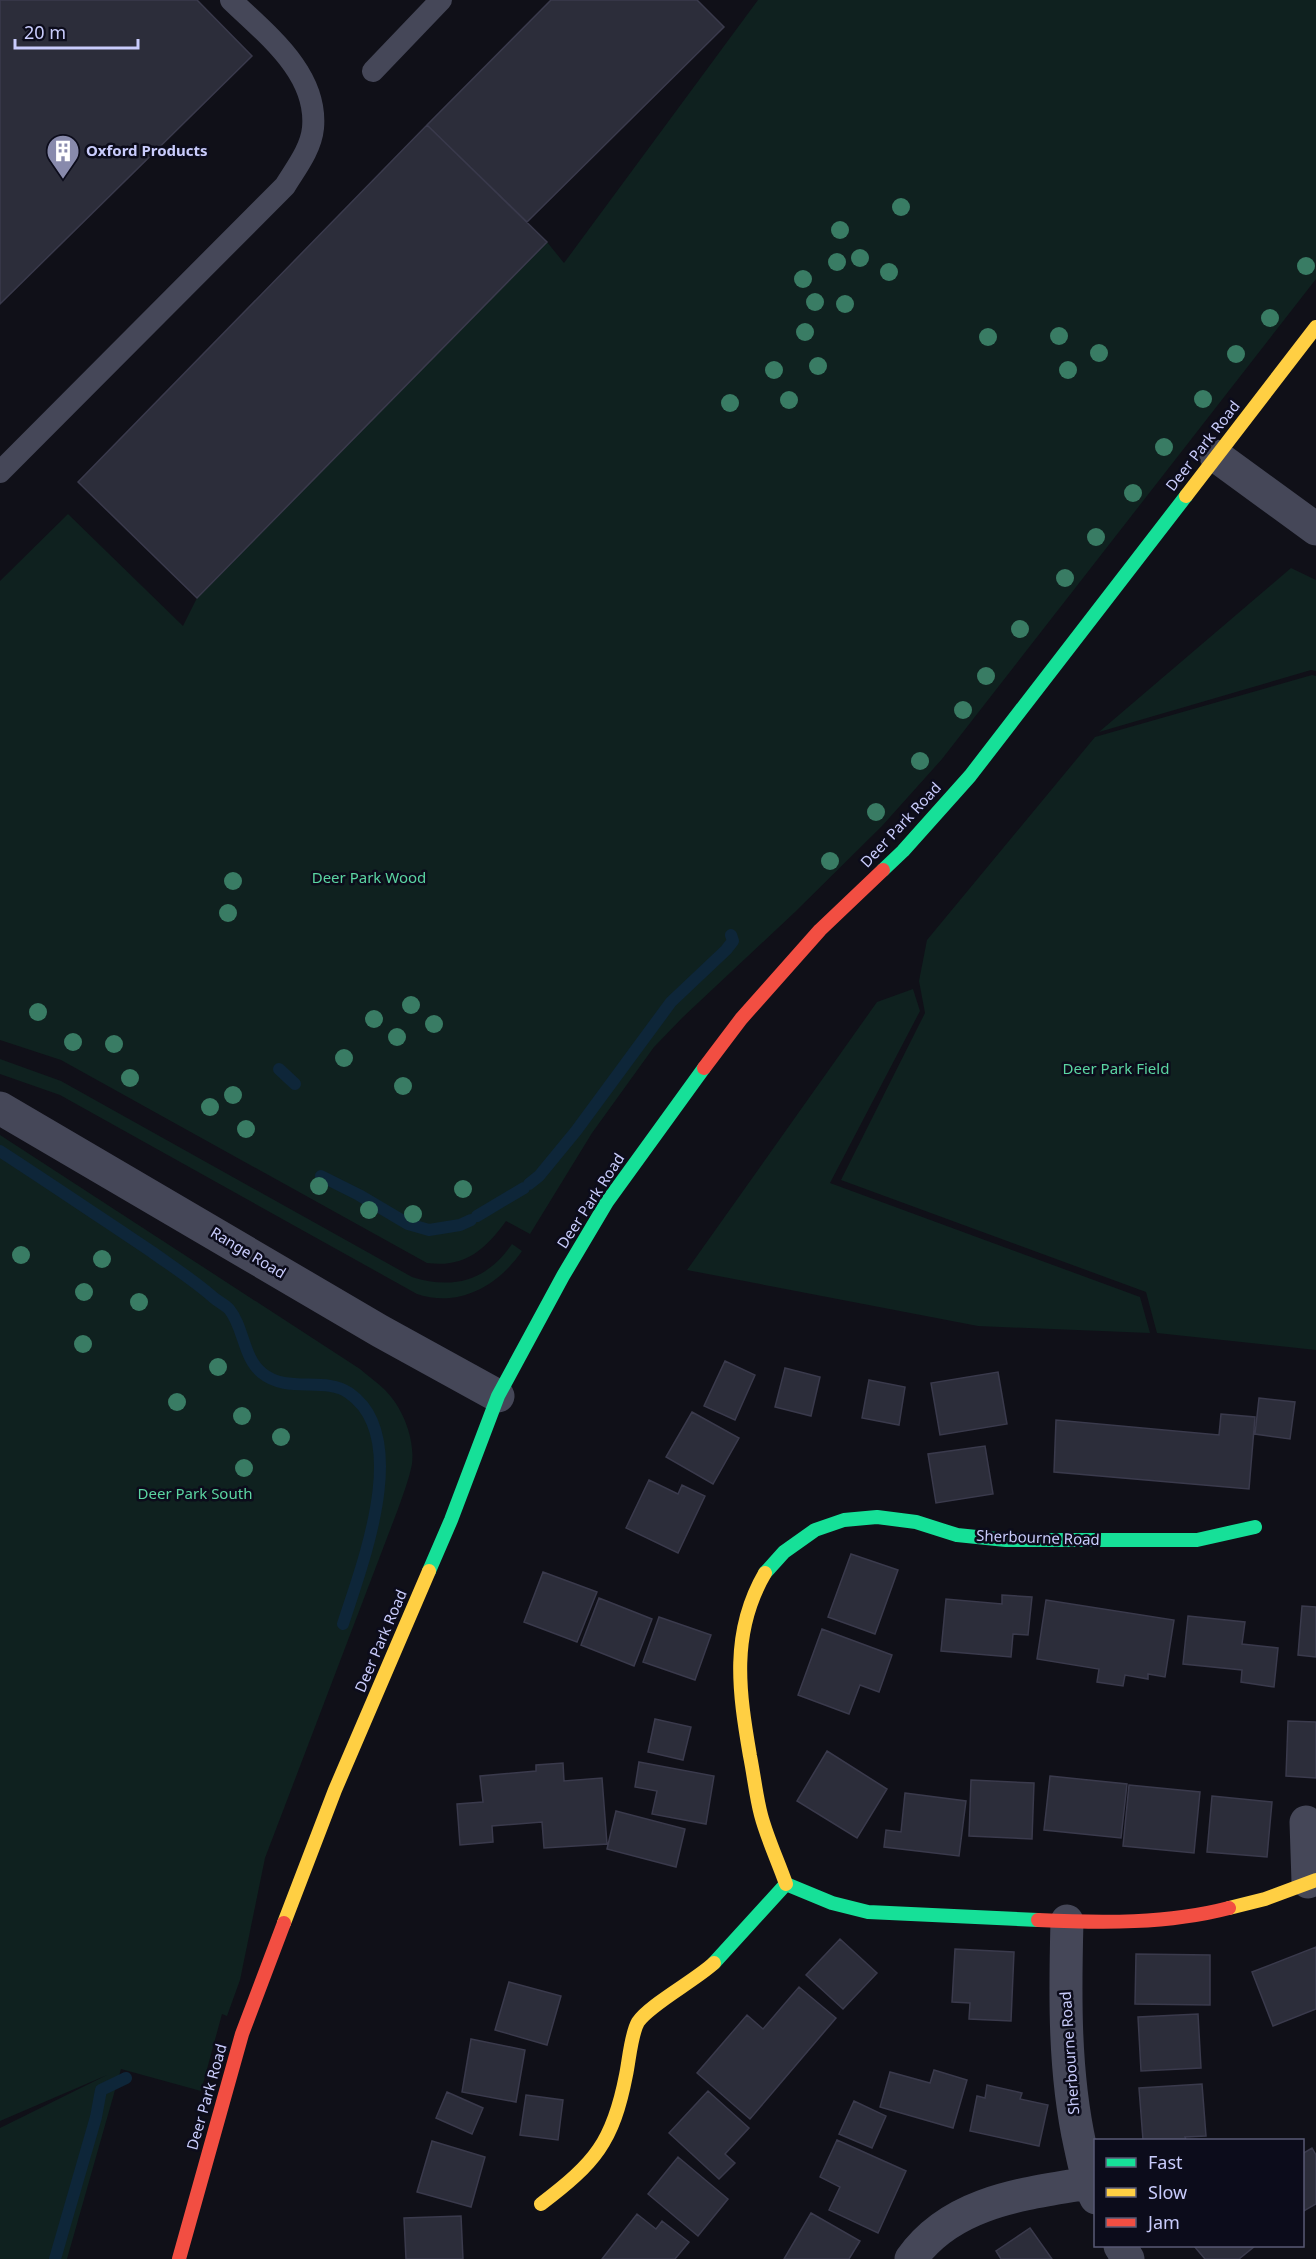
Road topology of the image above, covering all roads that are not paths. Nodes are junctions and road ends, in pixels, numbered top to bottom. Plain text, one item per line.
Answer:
1 (231, 0) edge
2 (441, 0) edge
3 (373, 70) dead end
4 (1316, 327) edge
5 (1216, 456) junction
6 (0, 471) edge
7 (1316, 529) edge
8 (0, 1108) edge
9 (498, 1396) junction
10 (1255, 1527) dead end
11 (1306, 1822) dead end
12 (1312, 1881) edge
13 (786, 1884) junction
14 (1067, 1922) junction
15 (1092, 2190) edge
16 (541, 2204) dead end
17 (179, 2259) edge
18 (911, 2259) edge

1 - 6 lane
2 - 3 lane
4 - 5 street, Deer Park Road
5 - 7 street
5 - 9 street, Deer Park Road
8 - 9 street, Range Road
9 - 17 street, Deer Park Road
10 - 13 street, Sherbourne Road
11 - 12 street
12 - 14 street
13 - 14 street
13 - 16 street
14 - 15 street, Sherbourne Road
15 - 18 street, Sherbourne Road

